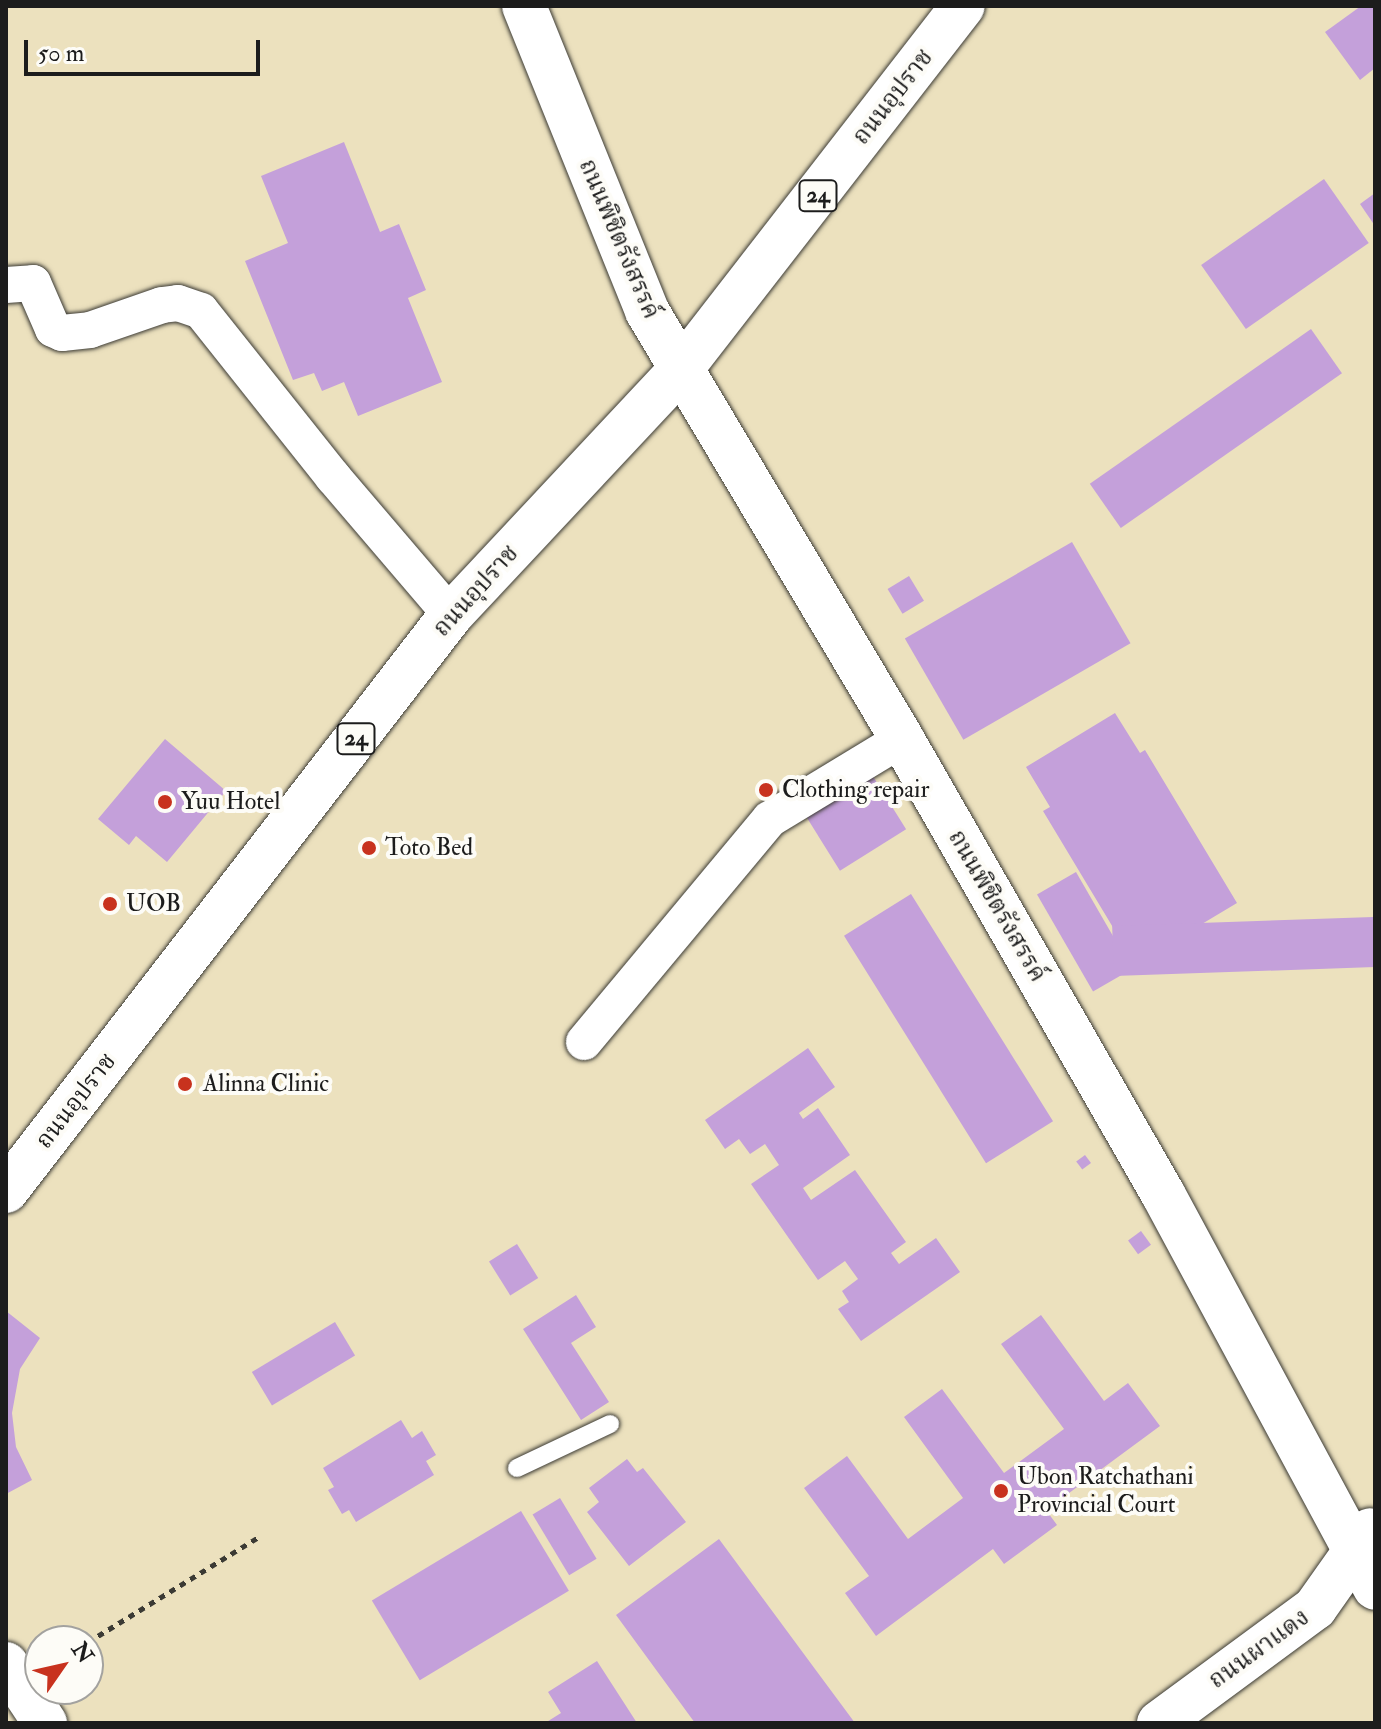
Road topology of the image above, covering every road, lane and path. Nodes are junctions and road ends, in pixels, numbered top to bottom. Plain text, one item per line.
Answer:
1 (524, 6) edge
2 (963, 6) edge
3 (6, 285) edge
4 (682, 368) junction
5 (451, 615) junction
6 (902, 739) junction
7 (584, 1042) dead end
8 (6, 1191) edge
9 (610, 1424) dead end
10 (517, 1468) dead end
11 (260, 1536) dead end
12 (1369, 1554) edge
13 (104, 1632) edge
14 (6, 1664) edge
15 (45, 1723) edge
16 (1159, 1723) edge

1 - 4 street, ถนนพิชิตรังสรรค์
2 - 4 street, ถนนอุปราช / 24
3 - 5 street
4 - 5 street, ถนนอุปราช / 24
4 - 6 street, ถนนพิชิตรังสรรค์
5 - 8 street, ถนนอุปราช / 24
6 - 7 street
6 - 12 street, ถนนพิชิตรังสรรค์
9 - 10 lane
11 - 13 path
12 - 16 street, ถนนผาแดง
14 - 15 street

